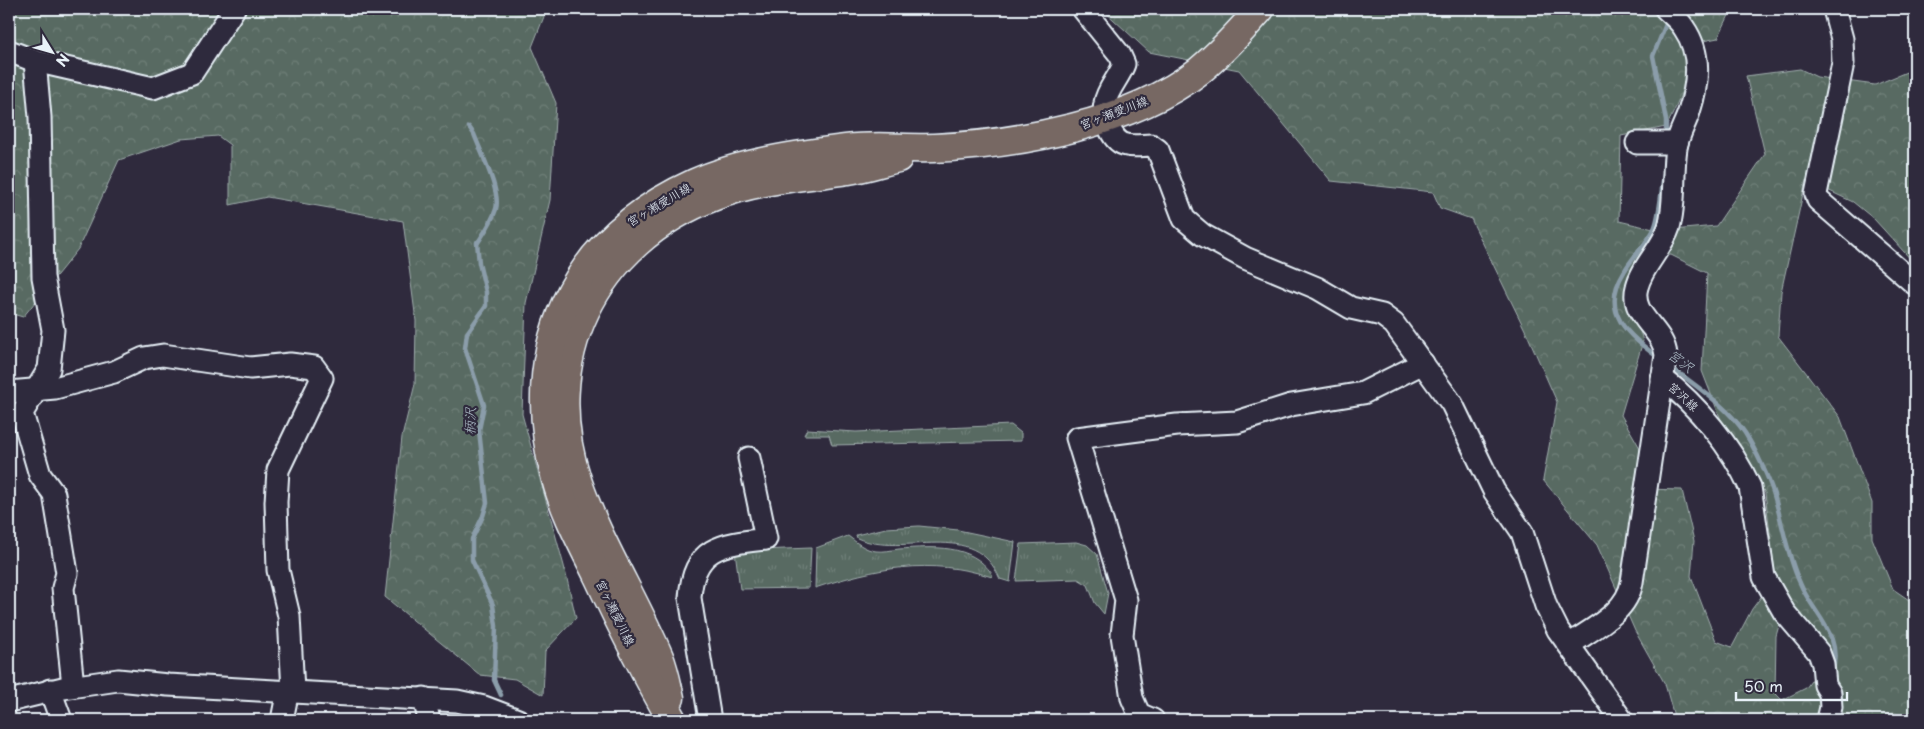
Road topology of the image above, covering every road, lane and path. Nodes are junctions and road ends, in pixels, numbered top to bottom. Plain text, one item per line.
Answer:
1 (234, 9) edge
2 (1083, 9) edge
3 (1260, 9) edge
4 (1666, 9) edge
5 (1834, 9) edge
6 (9, 51) edge
7 (34, 61) junction
8 (1106, 118) junction
9 (1637, 143) dead end
10 (1677, 143) junction
11 (935, 148) junction
12 (1915, 284) edge
13 (1423, 363) junction
14 (1662, 378) junction
15 (35, 390) junction
16 (9, 392) edge
17 (748, 458) dead end
18 (1569, 645) junction
19 (73, 686) junction
20 (50, 690) junction
21 (291, 691) junction
22 (424, 698) junction
23 (9, 701) edge
24 (61, 720) edge
25 (282, 720) edge
26 (429, 720) edge
27 (518, 720) edge
28 (672, 720) edge
29 (676, 720) edge
30 (710, 720) edge
31 (1153, 720) edge
32 (1622, 720) edge
33 (1828, 720) edge

1 - 7 street
2 - 8 street
3 - 8 main road, 宮ヶ瀬愛川線
4 - 10 street, 宮沢線
5 - 12 street
6 - 7 street
7 - 15 street
8 - 11 main road, 宮ヶ瀬愛川線
8 - 13 street
9 - 10 street
10 - 14 street, 宮沢線
11 - 28 main road, 宮ヶ瀬愛川線
11 - 29 main road, 宮ヶ瀬愛川線
13 - 18 street
13 - 31 street
14 - 18 street
14 - 33 street, 宮沢線
15 - 16 street
15 - 19 street
15 - 21 street
17 - 30 street
18 - 32 street
19 - 20 street
19 - 21 street
20 - 23 street
20 - 24 street
21 - 22 street
21 - 25 street
22 - 26 street
22 - 27 street

